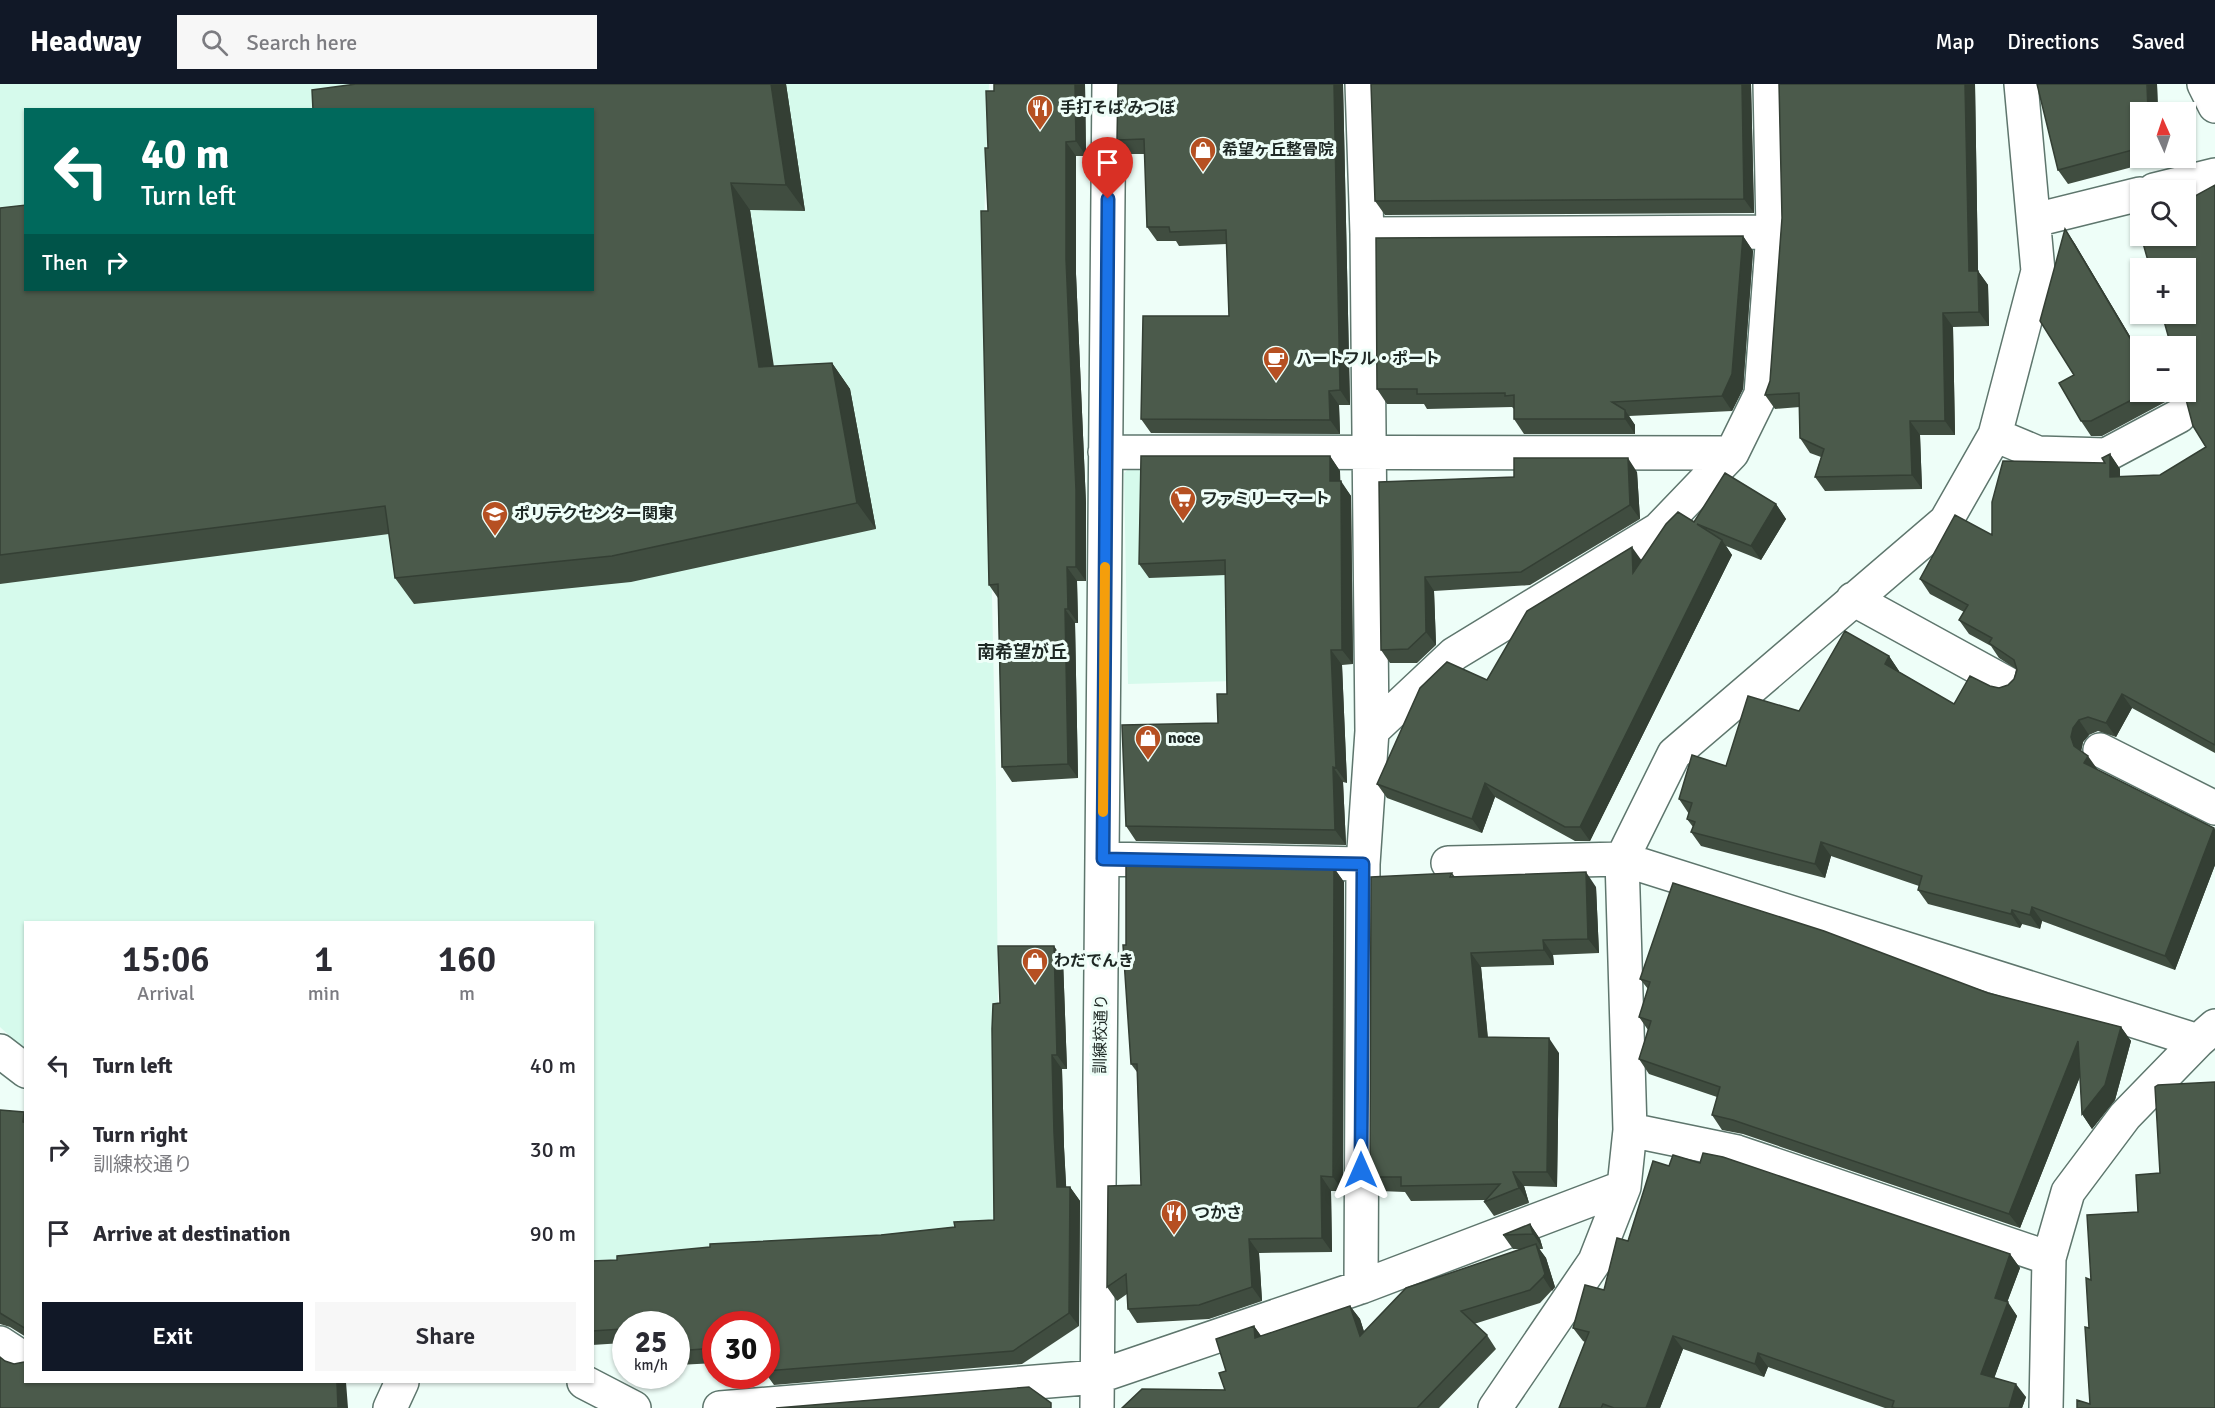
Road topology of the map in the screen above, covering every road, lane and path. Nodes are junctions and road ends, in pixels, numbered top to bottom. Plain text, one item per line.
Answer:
1 (1109, 84) edge
2 (1362, 84) edge
3 (1770, 84) edge
4 (2021, 84) edge
5 (2204, 84) edge
6 (2215, 106) edge
7 (2215, 176) edge
8 (2196, 180) edge
9 (2130, 196) edge
10 (2035, 220) junction
11 (1773, 232) junction
12 (1367, 234) junction
13 (2179, 416) dead end
14 (1995, 435) junction
15 (1369, 451) junction
16 (1105, 452) junction
17 (1732, 453) junction
18 (1853, 599) junction
19 (2008, 684) edge
20 (1372, 730) junction
21 (2100, 750) dead end
22 (2215, 808) edge
23 (1103, 859) junction
24 (1622, 859) junction
25 (1448, 863) dead end
26 (1363, 864) junction
27 (2207, 1034) edge
28 (0, 1051) edge
29 (24, 1069) edge
30 (1630, 1130) junction
31 (1624, 1187) junction
32 (2049, 1258) junction
33 (1361, 1287) junction
34 (0, 1343) edge
35 (24, 1359) edge
36 (402, 1383) edge
37 (592, 1392) edge
38 (1097, 1393) edge
39 (390, 1408) edge
40 (634, 1408) edge
41 (720, 1408) edge
42 (1494, 1408) edge
43 (2046, 1408) edge

1 - 16 street, 訓練校通り
2 - 12 street
3 - 11 street
4 - 10 street
5 - 6 street
7 - 8 street
9 - 10 street
10 - 14 street
11 - 12 street
11 - 17 street
12 - 15 street
13 - 14 street
14 - 18 street
15 - 16 street
15 - 17 street
15 - 20 street
16 - 23 street, 訓練校通り
17 - 20 street
18 - 19 street
18 - 24 street
20 - 26 street
21 - 22 street
23 - 26 street
23 - 38 street, 訓練校通り
24 - 25 street
24 - 27 street
24 - 30 street
26 - 33 street
27 - 32 street
28 - 29 street
30 - 31 street
30 - 32 street
31 - 33 street
31 - 42 street
32 - 43 street
33 - 38 street
34 - 35 street
36 - 39 street
37 - 40 street
38 - 41 street

